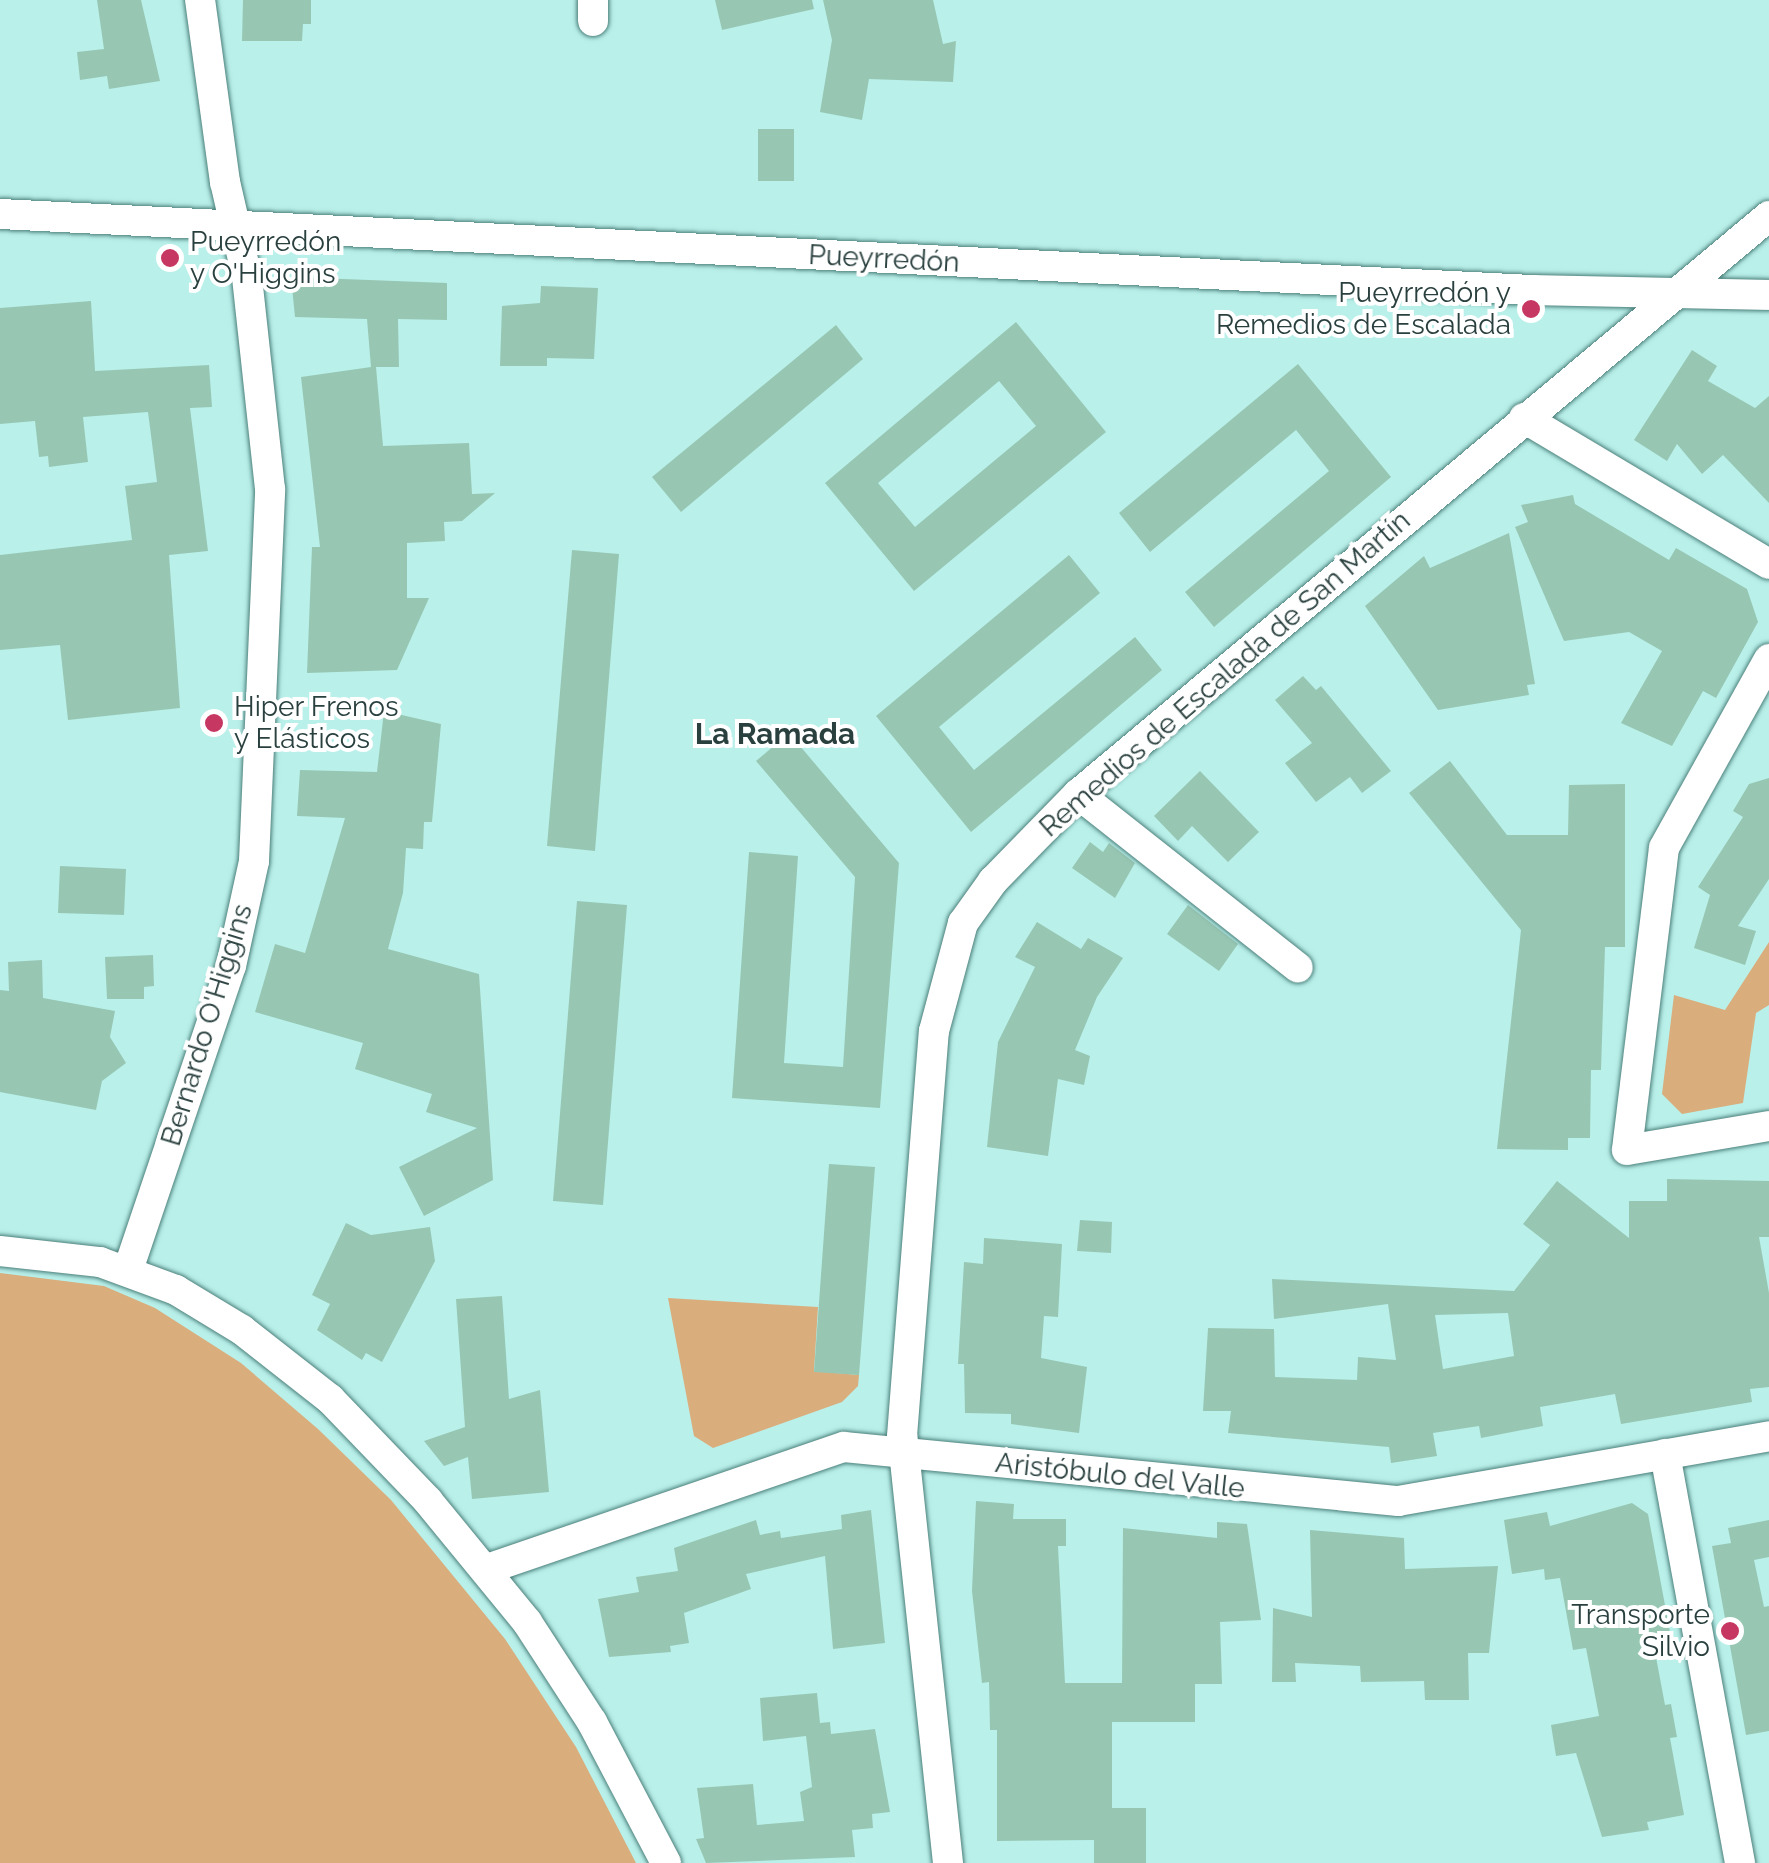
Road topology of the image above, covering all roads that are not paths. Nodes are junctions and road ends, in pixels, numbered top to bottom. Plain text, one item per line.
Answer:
1 (200, 0) edge
2 (0, 214) edge
3 (1769, 216) edge
4 (236, 229) junction
5 (1676, 293) junction
6 (1769, 295) edge
7 (1524, 418) junction
8 (1769, 564) edge
9 (1769, 659) edge
10 (1078, 794) junction
11 (1298, 968) dead end
12 (1769, 1126) edge
13 (0, 1250) edge
14 (128, 1270) junction
15 (1769, 1436) edge
16 (903, 1452) junction
17 (1665, 1454) junction
18 (487, 1568) junction
19 (666, 1863) edge
20 (948, 1863) edge
21 (1740, 1863) edge

1 - 4 street, Bernardo O'Higgins
2 - 4 street, Pueyrredón
3 - 5 street, Remedios de Escalada de San Martín
4 - 5 street, Pueyrredón
4 - 14 street, Bernardo O'Higgins
5 - 6 street, Pueyrredón
5 - 7 street, Remedios de Escalada de San Martín
7 - 8 street
7 - 10 street, Remedios de Escalada de San Martín
9 - 12 street
10 - 11 street
10 - 16 street, Remedios de Escalada de San Martín
13 - 14 street
14 - 18 street
15 - 17 street, Aristóbulo del Valle
16 - 17 street, Aristóbulo del Valle
16 - 18 street, Aristóbulo del Valle
16 - 20 street, Remedios de Escalada de San Martín
17 - 21 street
18 - 19 street

